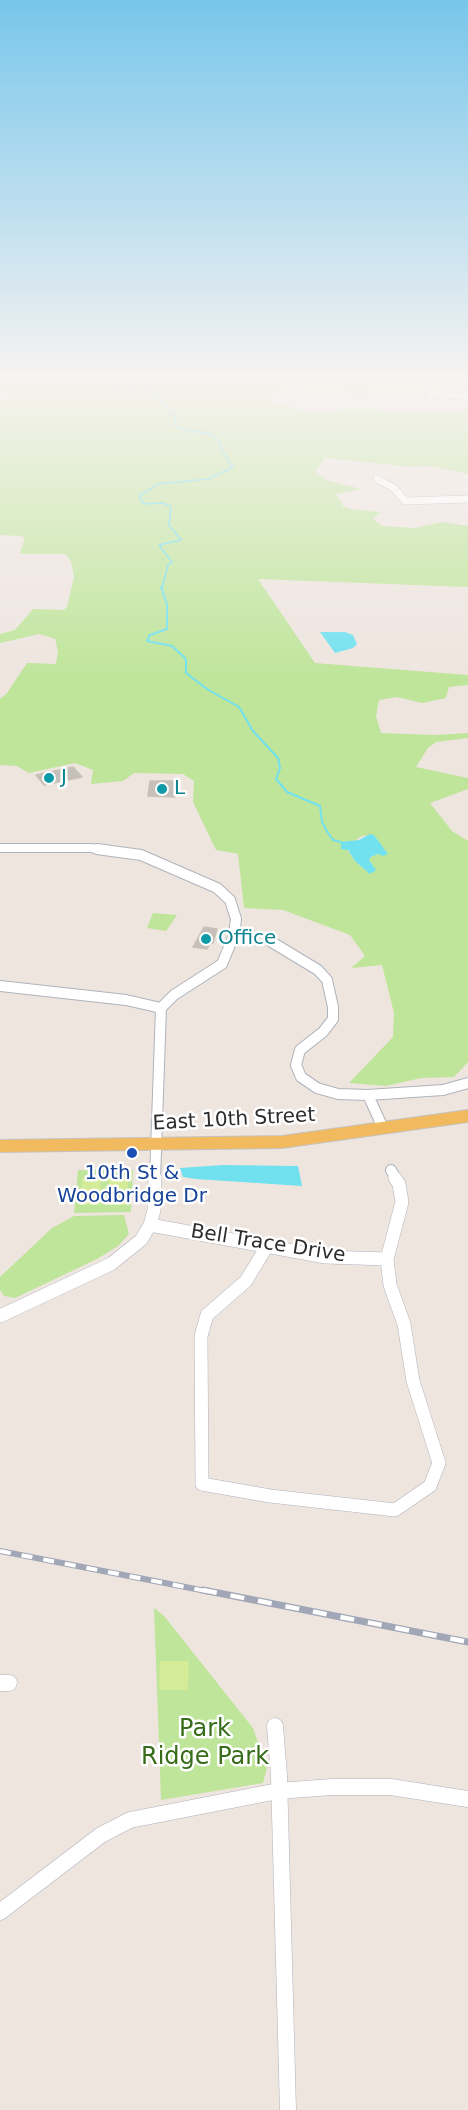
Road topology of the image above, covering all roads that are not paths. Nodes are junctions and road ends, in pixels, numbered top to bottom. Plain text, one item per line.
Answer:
1 (376, 479) dead end
2 (468, 499) edge
3 (0, 848) edge
4 (270, 941) dead end
5 (0, 986) edge
6 (161, 1008) junction
7 (468, 1083) edge
8 (368, 1095) junction
9 (468, 1116) edge
10 (383, 1128) junction
11 (155, 1145) junction
12 (0, 1146) edge
13 (391, 1170) dead end
14 (150, 1226) junction
15 (267, 1246) junction
16 (387, 1259) junction
17 (0, 1316) edge
18 (275, 1726) dead end
19 (278, 1791) junction
20 (468, 1799) edge
21 (0, 1912) edge
22 (288, 2110) edge

1 - 2 street
3 - 6 street
4 - 8 street
5 - 6 street
6 - 11 street
7 - 8 street
8 - 10 street
9 - 10 main road, East 10th Street
10 - 11 main road, East 10th Street
11 - 12 main road, East 10th Street
11 - 14 street
13 - 16 street
14 - 15 street, Bell Trace Drive
14 - 17 street
15 - 16 street, Bell Trace Drive
15 - 16 street
18 - 19 street
19 - 20 street
19 - 21 street
19 - 22 street

